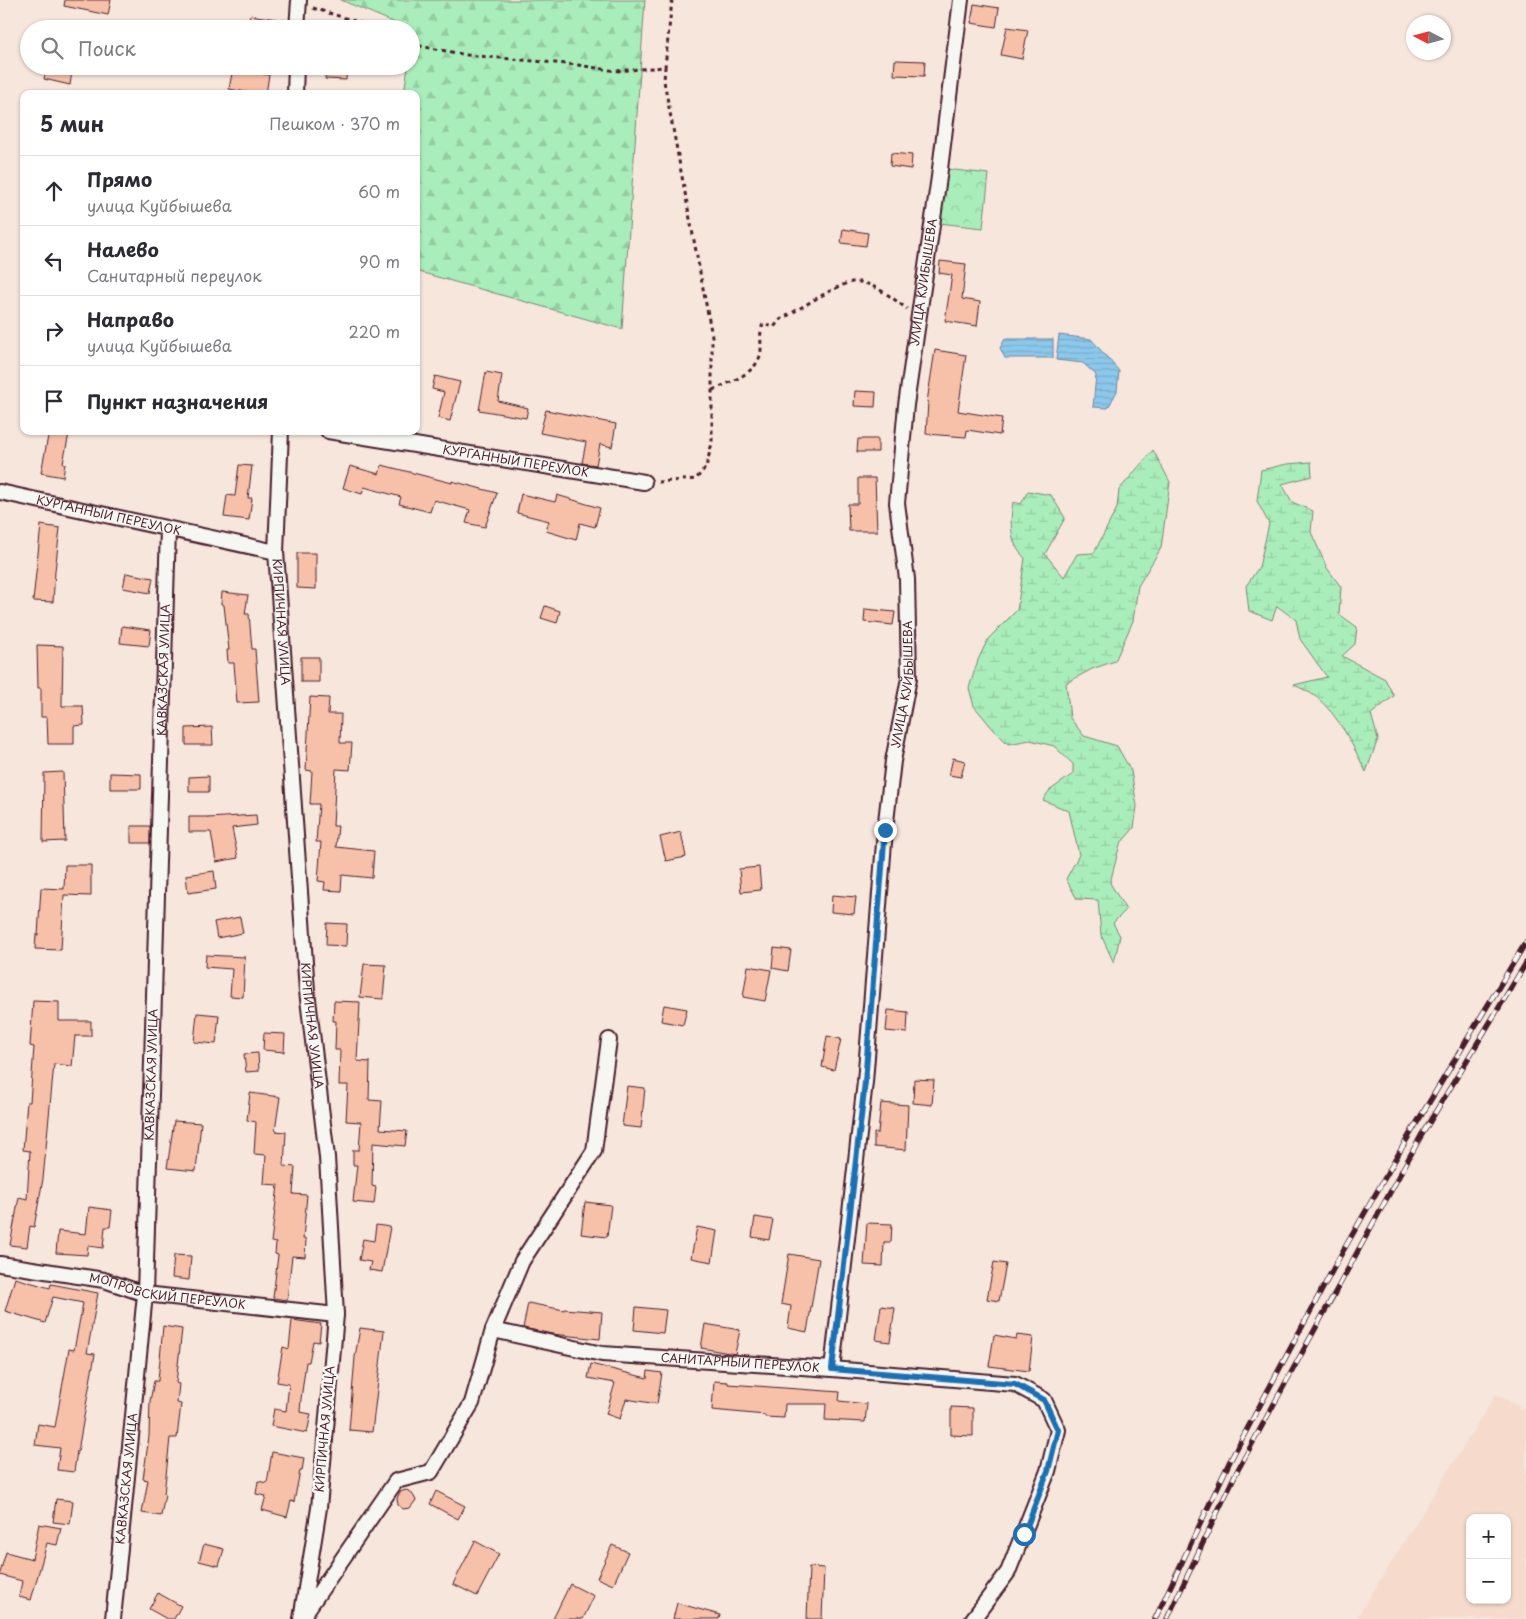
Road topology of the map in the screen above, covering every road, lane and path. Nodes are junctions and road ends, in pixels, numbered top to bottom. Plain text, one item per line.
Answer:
1 (672, 0) edge
2 (961, 0) edge
3 (298, 2) edge
4 (297, 20) edge
5 (353, 20) edge
6 (420, 46) edge
7 (665, 67) junction
8 (296, 75) edge
9 (295, 90) edge
10 (919, 318) junction
11 (712, 390) junction
12 (281, 435) edge
13 (353, 435) edge
14 (644, 482) joint
15 (0, 492) edge
16 (168, 529) junction
17 (276, 552) junction
18 (608, 1040) dead end
19 (0, 1264) edge
20 (145, 1294) junction
21 (336, 1315) junction
22 (493, 1330) junction
23 (832, 1369) junction
24 (113, 1619) edge
25 (301, 1619) edge
26 (973, 1619) edge

1 - 7 path
2 - 10 street, УЛИЦА КУЙБЫШЕВА
3 - 4 street
3 - 5 path
6 - 7 path
7 - 11 path
8 - 9 street
10 - 11 path
10 - 23 street, УЛИЦА КУЙБЫШЕВА
11 - 14 path
12 - 17 street, КИРПИЧНАЯ УЛИЦА
13 - 14 street, КУРГАННЫЙ ПЕРЕУЛОК
15 - 16 street, КУРГАННЫЙ ПЕРЕУЛОК
16 - 17 street, КУРГАННЫЙ ПЕРЕУЛОК
16 - 20 street, КАВКАЗСКАЯ УЛИЦА
17 - 21 street, КИРПИЧНАЯ УЛИЦА
18 - 22 street
19 - 20 street, МОПРОВСКИЙ ПЕРЕУЛОК
20 - 21 street, МОПРОВСКИЙ ПЕРЕУЛОК
20 - 24 street, КАВКАЗСКАЯ УЛИЦА
21 - 25 street, КИРПИЧНАЯ УЛИЦА
22 - 23 street, САНИТАРНЫЙ ПЕРЕУЛОК
22 - 25 street
23 - 26 street, САНИТАРНЫЙ ПЕРЕУЛОК

